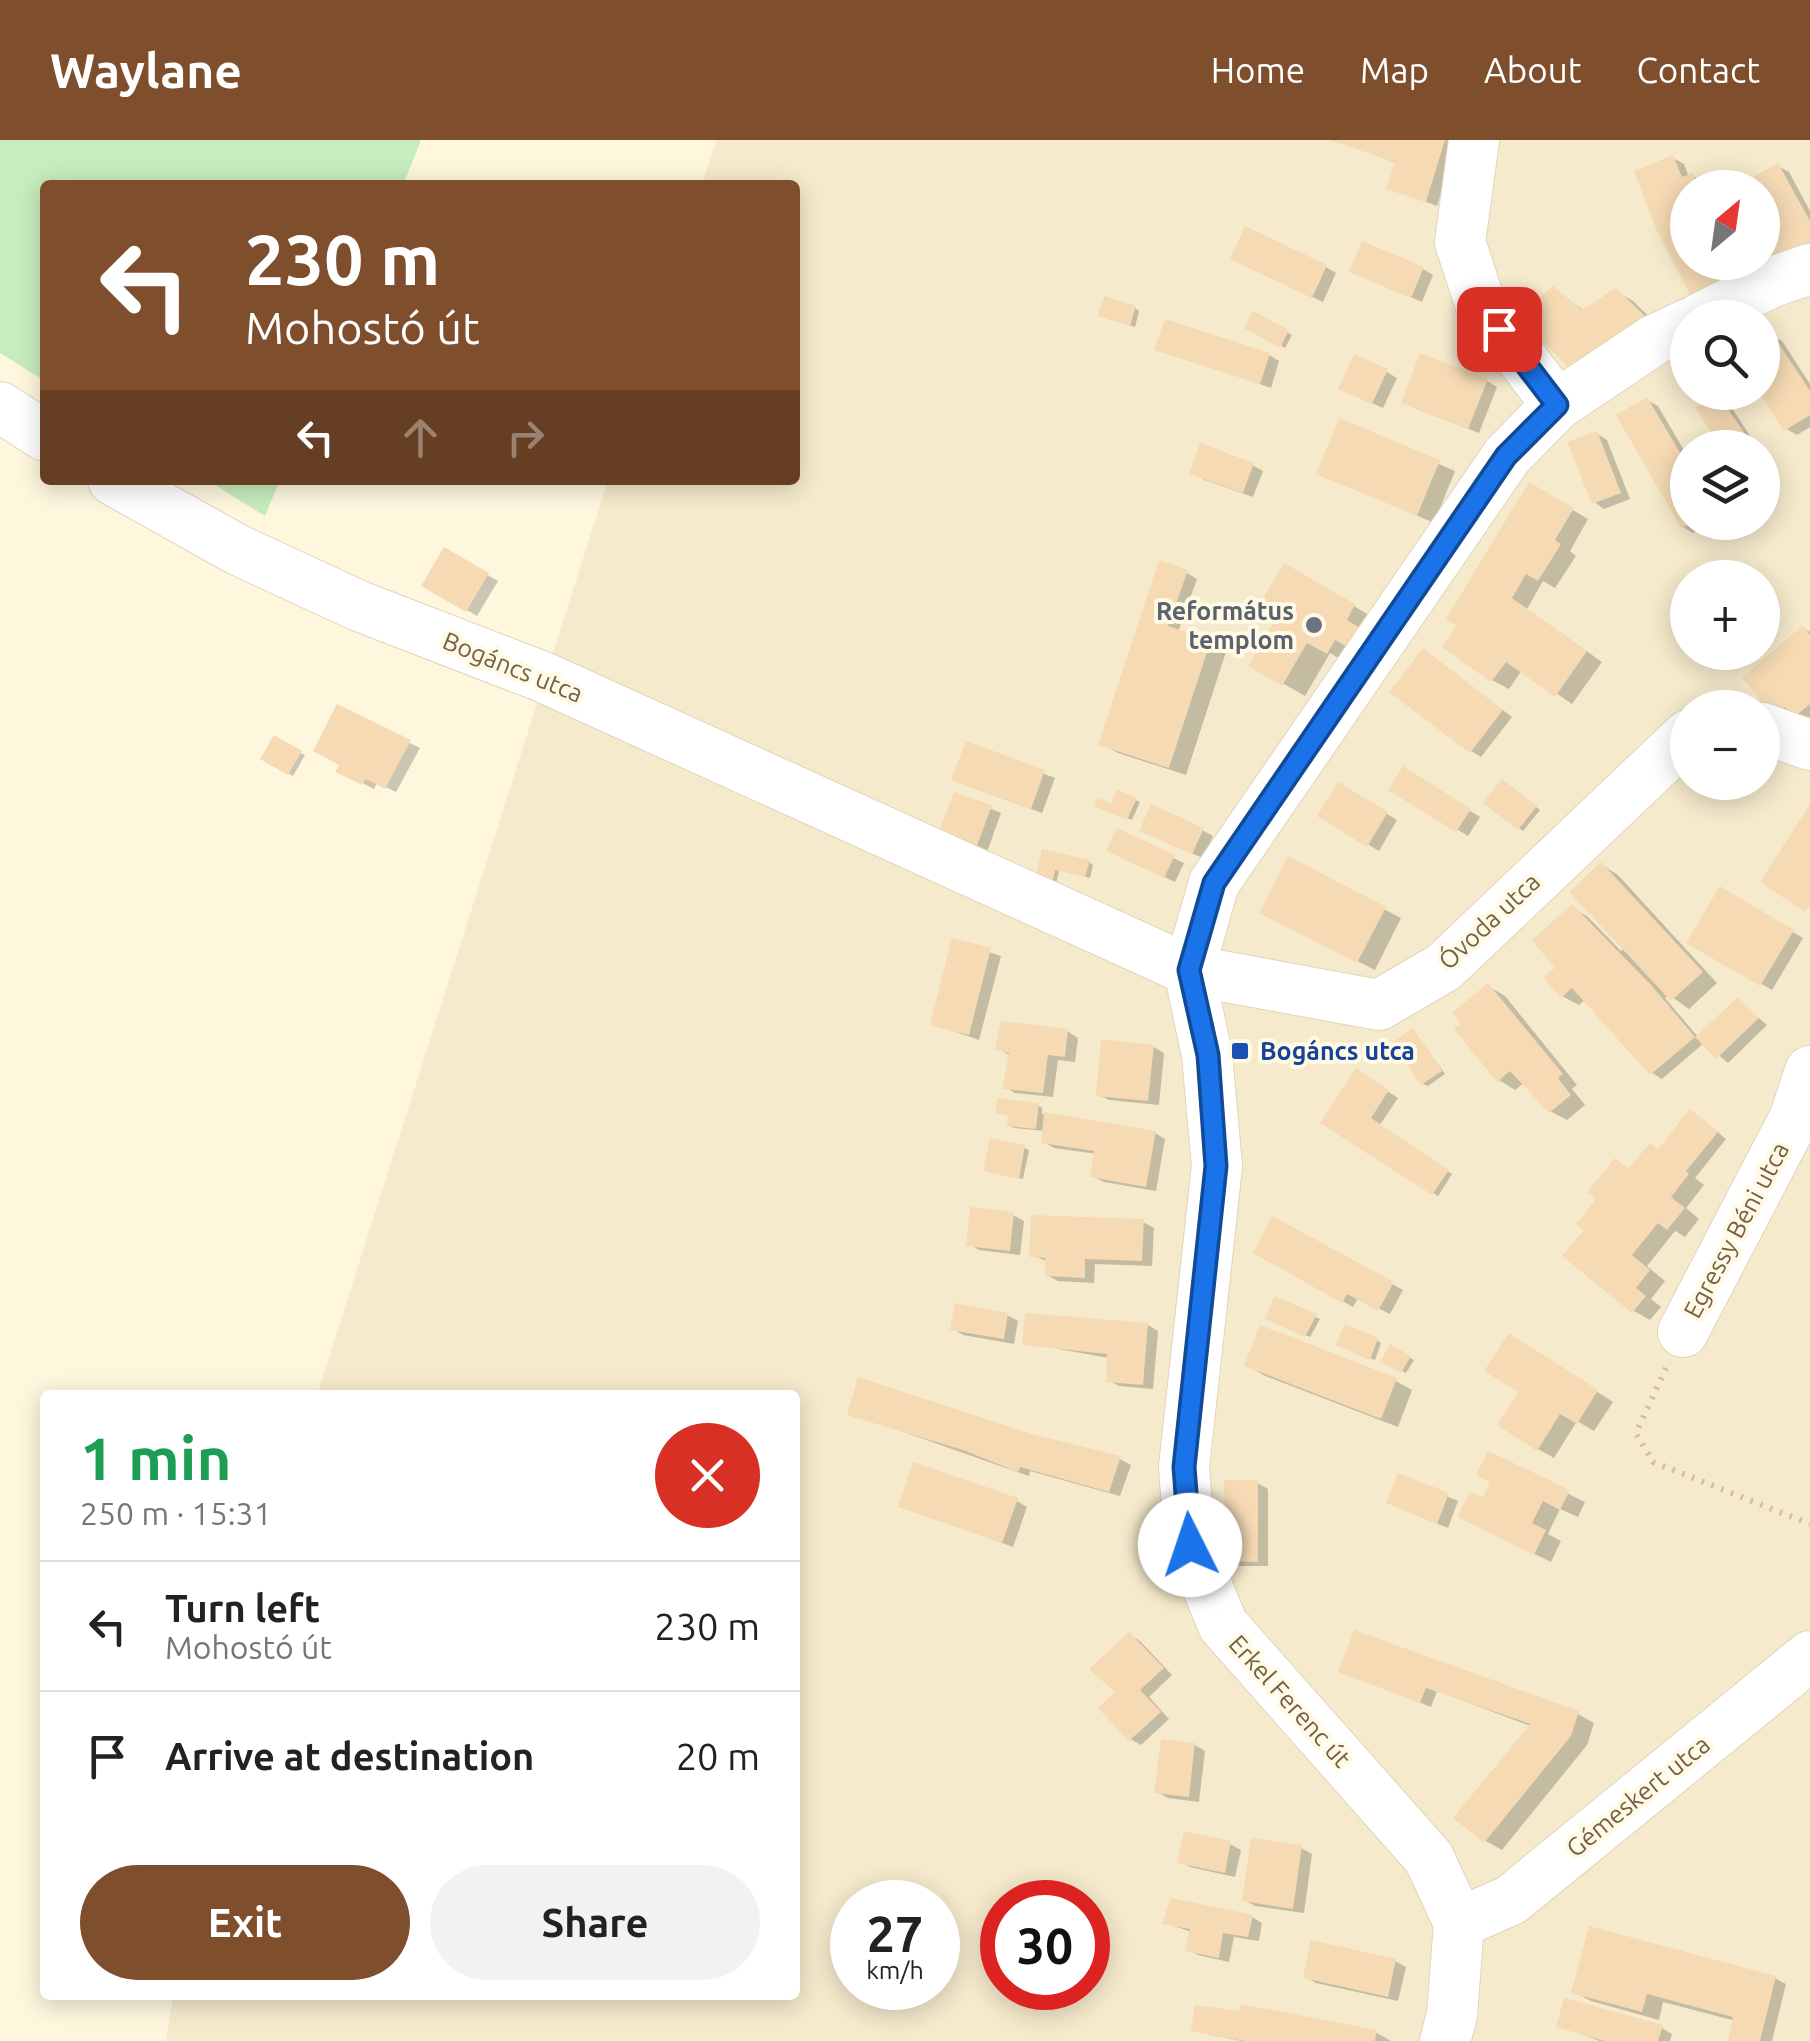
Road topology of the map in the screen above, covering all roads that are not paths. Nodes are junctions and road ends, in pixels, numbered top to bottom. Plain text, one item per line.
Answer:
1 (1474, 140) edge
2 (1810, 269) edge
3 (1736, 300) edge
4 (1670, 332) edge
5 (1557, 405) junction
6 (0, 407) edge
7 (40, 433) edge
8 (122, 485) edge
9 (1780, 734) edge
10 (1810, 745) edge
11 (1670, 752) edge
12 (1189, 970) junction
13 (1810, 1071) edge
14 (1682, 1332) road end
15 (1810, 1656) edge
16 (1459, 1923) junction
17 (1445, 2041) edge

1 - 5 street
2 - 3 street
4 - 5 street, Erkel Ferenc út
5 - 12 street, Erkel Ferenc út
6 - 7 street
8 - 12 street, Bogáncs utca
9 - 10 street
11 - 12 street, Óvoda utca
12 - 16 street, Erkel Ferenc út
13 - 14 street, Egressy Béni utca
15 - 16 street, Gémeskert utca
16 - 17 street, Erkel Ferenc út

